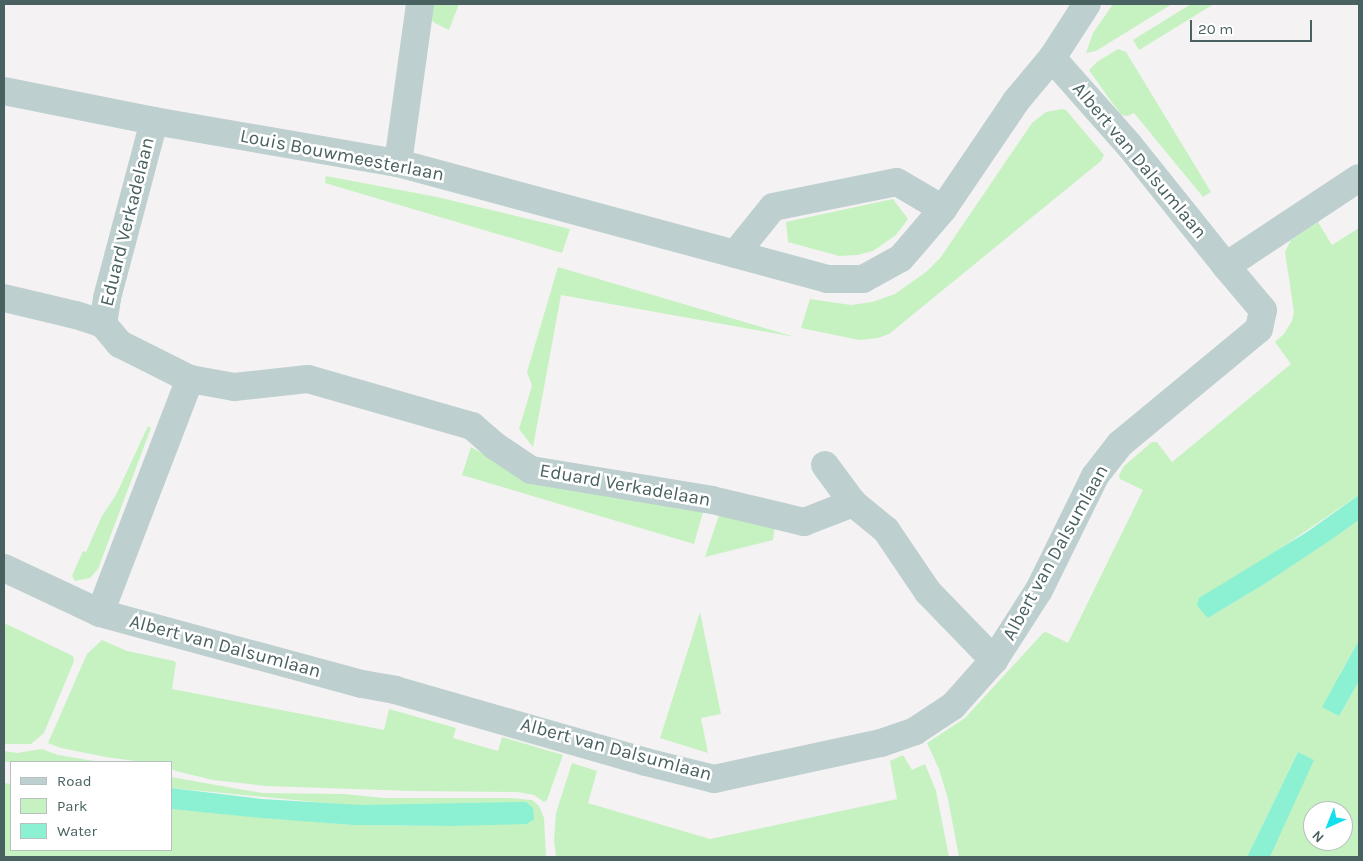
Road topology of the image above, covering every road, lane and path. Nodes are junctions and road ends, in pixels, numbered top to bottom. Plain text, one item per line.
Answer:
1 (420, 4) edge
2 (1087, 4) edge
3 (1052, 58) junction
4 (4, 90) edge
5 (154, 121) junction
6 (398, 163) junction
7 (1359, 178) edge
8 (943, 209) junction
9 (735, 254) junction
10 (1226, 266) junction
11 (4, 298) edge
12 (103, 324) junction
13 (190, 379) junction
14 (824, 465) dead end
15 (853, 503) junction
16 (4, 568) edge
17 (100, 613) junction
18 (994, 660) junction

1 - 6 street
2 - 3 street, Louis Bouwmeesterlaan
3 - 8 street, Louis Bouwmeesterlaan
3 - 10 street, Albert van Dalsumlaan
4 - 5 street, Louis Bouwmeesterlaan
5 - 6 street, Louis Bouwmeesterlaan
5 - 12 street, Eduard Verkadelaan
6 - 9 street, Louis Bouwmeesterlaan
7 - 10 street
8 - 9 street, Louis Bouwmeesterlaan
8 - 9 street
10 - 18 street, Albert van Dalsumlaan
11 - 12 street, Eduard Verkadelaan
12 - 13 street, Eduard Verkadelaan
13 - 15 street, Eduard Verkadelaan
13 - 17 street
14 - 15 street
15 - 18 street
16 - 17 street, Albert van Dalsumlaan
17 - 18 street, Albert van Dalsumlaan

